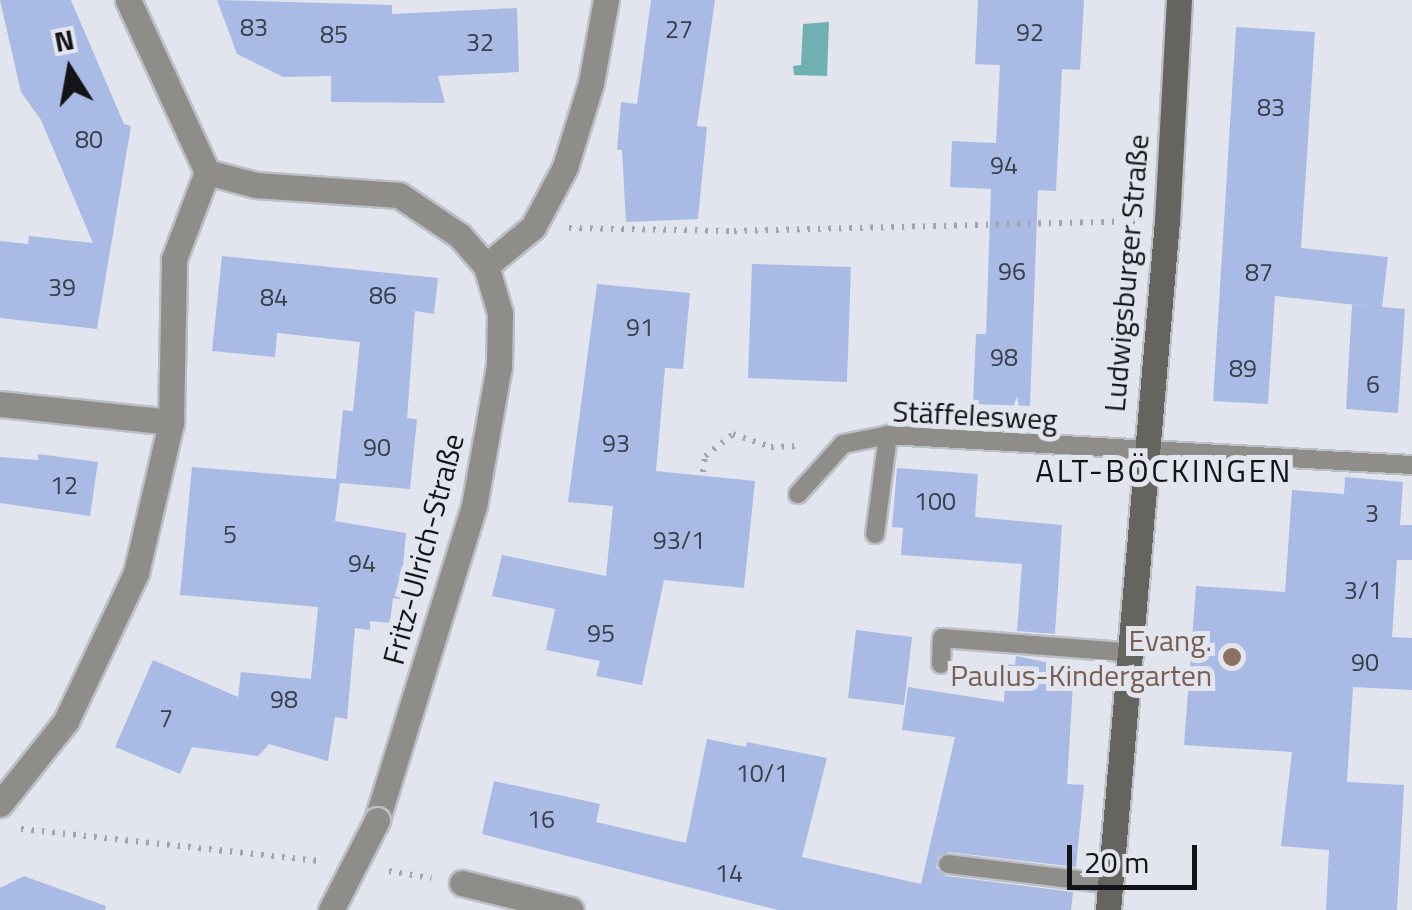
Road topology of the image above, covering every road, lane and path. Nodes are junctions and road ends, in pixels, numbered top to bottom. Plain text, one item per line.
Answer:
1 (128, 0) edge
2 (606, 0) edge
3 (1179, 0) edge
4 (207, 172) junction
5 (1167, 220) junction
6 (533, 227) junction
7 (486, 266) junction
8 (0, 404) edge
9 (170, 422) junction
10 (888, 435) junction
11 (843, 444) junction
12 (1143, 452) junction
13 (1412, 465) edge
14 (702, 472) dead end
15 (798, 494) dead end
16 (875, 534) dead end
17 (1126, 652) junction
18 (940, 664) dead end
19 (10, 795) edge
20 (0, 826) edge
21 (334, 863) dead end
22 (948, 864) dead end
23 (370, 869) dead end
24 (462, 883) joint
25 (1111, 884) junction
26 (330, 910) edge
27 (571, 910) edge
28 (1108, 910) edge

1 - 4 street
2 - 6 street
3 - 5 street, Ludwigsburger Straße
4 - 7 street, Fritz-Ulrich-Straße
4 - 9 street
5 - 6 path
5 - 12 street, Ludwigsburger Straße
6 - 7 street
7 - 26 street, Fritz-Ulrich-Straße, bridge
8 - 9 street
9 - 19 street
10 - 11 lane, Stäffelesweg
10 - 12 lane, Stäffelesweg
10 - 16 lane
11 - 14 path
11 - 15 lane
12 - 13 lane, Stäffelesweg
12 - 17 street, Ludwigsburger Straße
17 - 18 lane
17 - 25 street, Ludwigsburger Straße
20 - 21 path
22 - 25 lane
23 - 24 path
24 - 27 street
25 - 28 street, Ludwigsburger Straße

